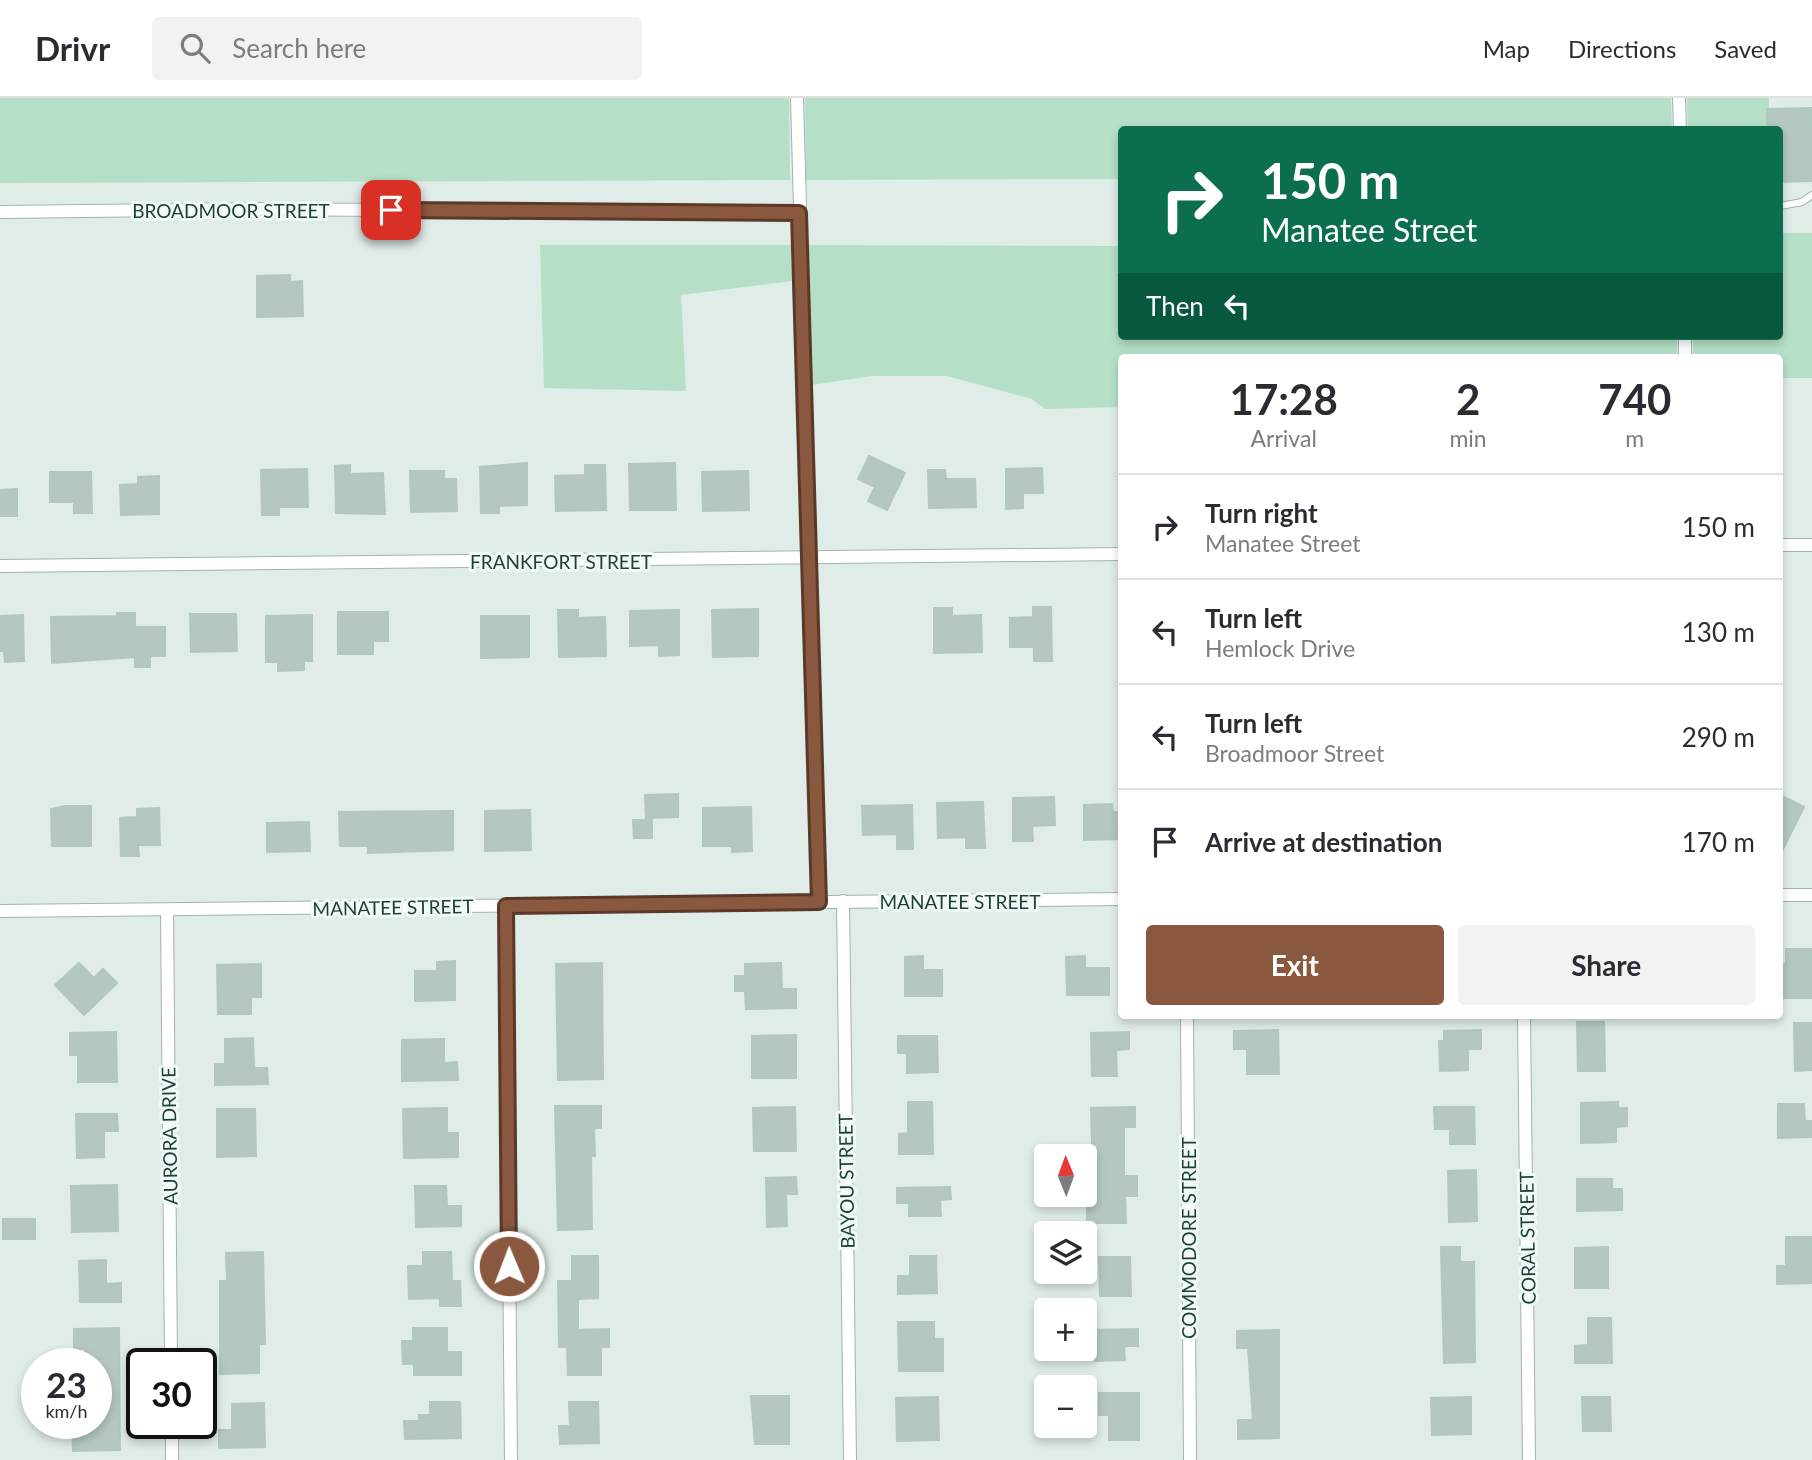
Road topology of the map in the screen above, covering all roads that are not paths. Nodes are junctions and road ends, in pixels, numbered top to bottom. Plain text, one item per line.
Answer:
1 (797, 98) edge
2 (1679, 98) edge
3 (1680, 126) edge
4 (1812, 195) edge
5 (1783, 205) edge
6 (0, 212) edge
7 (799, 213) junction
8 (1783, 545) edge
9 (1812, 545) edge
10 (1118, 554) edge
11 (808, 559) junction
12 (0, 566) edge
13 (1783, 895) edge
14 (1812, 895) edge
15 (1118, 899) edge
16 (843, 901) junction
17 (819, 902) junction
18 (506, 906) junction
19 (167, 910) junction
20 (0, 911) edge
21 (1187, 1019) edge
22 (1524, 1019) edge
23 (171, 1348) edge
24 (172, 1439) edge
25 (172, 1460) edge
26 (511, 1460) edge
27 (850, 1460) edge
28 (1189, 1460) edge
29 (1529, 1460) edge

1 - 7 street
2 - 3 street
4 - 5 lane
6 - 7 street, BROADMOOR STREET
7 - 11 street
8 - 9 street
10 - 11 street, FRANKFORT STREET
11 - 12 street, FRANKFORT STREET
11 - 17 street
13 - 14 street
15 - 16 street, MANATEE STREET
16 - 17 street, MANATEE STREET
16 - 27 street, BAYOU STREET
17 - 18 street, MANATEE STREET
18 - 19 street, MANATEE STREET
18 - 26 street
19 - 20 street, MANATEE STREET
19 - 23 street, AURORA DRIVE
21 - 28 street, COMMODORE STREET
22 - 29 street, CORAL STREET
24 - 25 street

